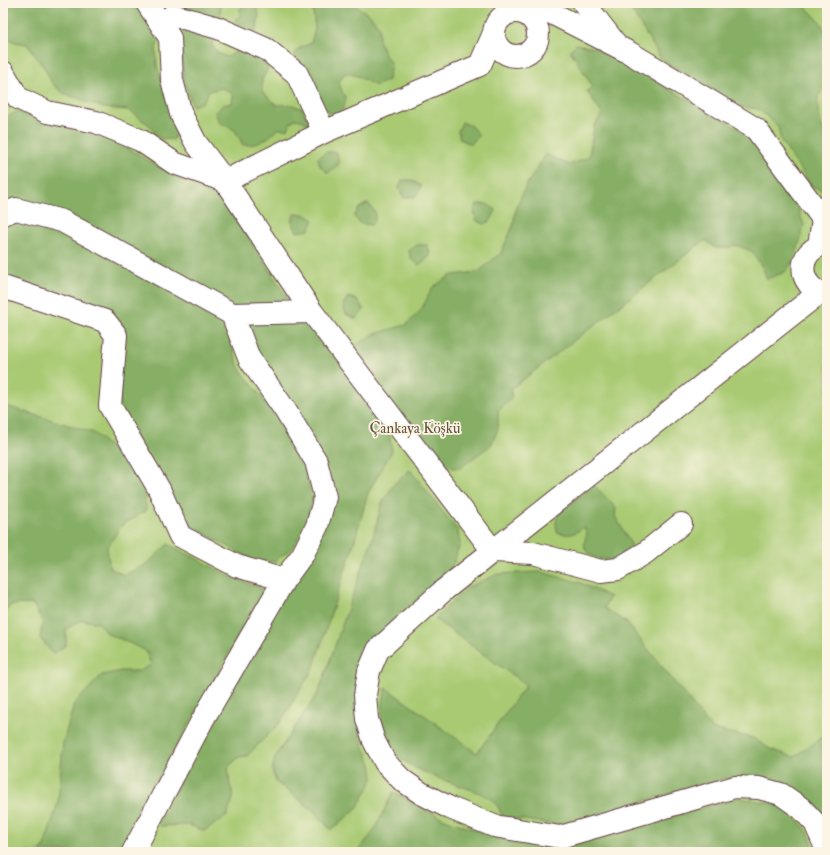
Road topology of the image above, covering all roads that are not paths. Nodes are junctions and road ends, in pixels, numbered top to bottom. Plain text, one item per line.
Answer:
1 (147, 3) edge
2 (532, 3) edge
3 (584, 3) edge
4 (175, 9) edge
5 (500, 18) edge
6 (170, 38) junction
7 (620, 49) junction
8 (3, 72) edge
9 (324, 132) junction
10 (225, 181) junction
11 (3, 214) edge
12 (825, 215) edge
13 (823, 245) edge
14 (3, 287) edge
15 (823, 294) edge
16 (312, 312) junction
17 (232, 314) junction
18 (682, 524) dead end
19 (493, 551) junction
20 (284, 580) junction
21 (827, 850) edge
22 (133, 852) edge

1 - 6 lane
2 - 7 lane
3 - 7 lane
4 - 6 lane
4 - 9 lane
5 - 9 lane
6 - 10 lane
7 - 12 lane
8 - 10 lane
9 - 10 lane
10 - 16 lane
11 - 17 lane
12 - 13 lane
13 - 15 lane
14 - 20 lane
15 - 19 lane
16 - 17 lane
16 - 19 lane
17 - 20 lane
18 - 19 lane
19 - 21 lane
20 - 22 lane

